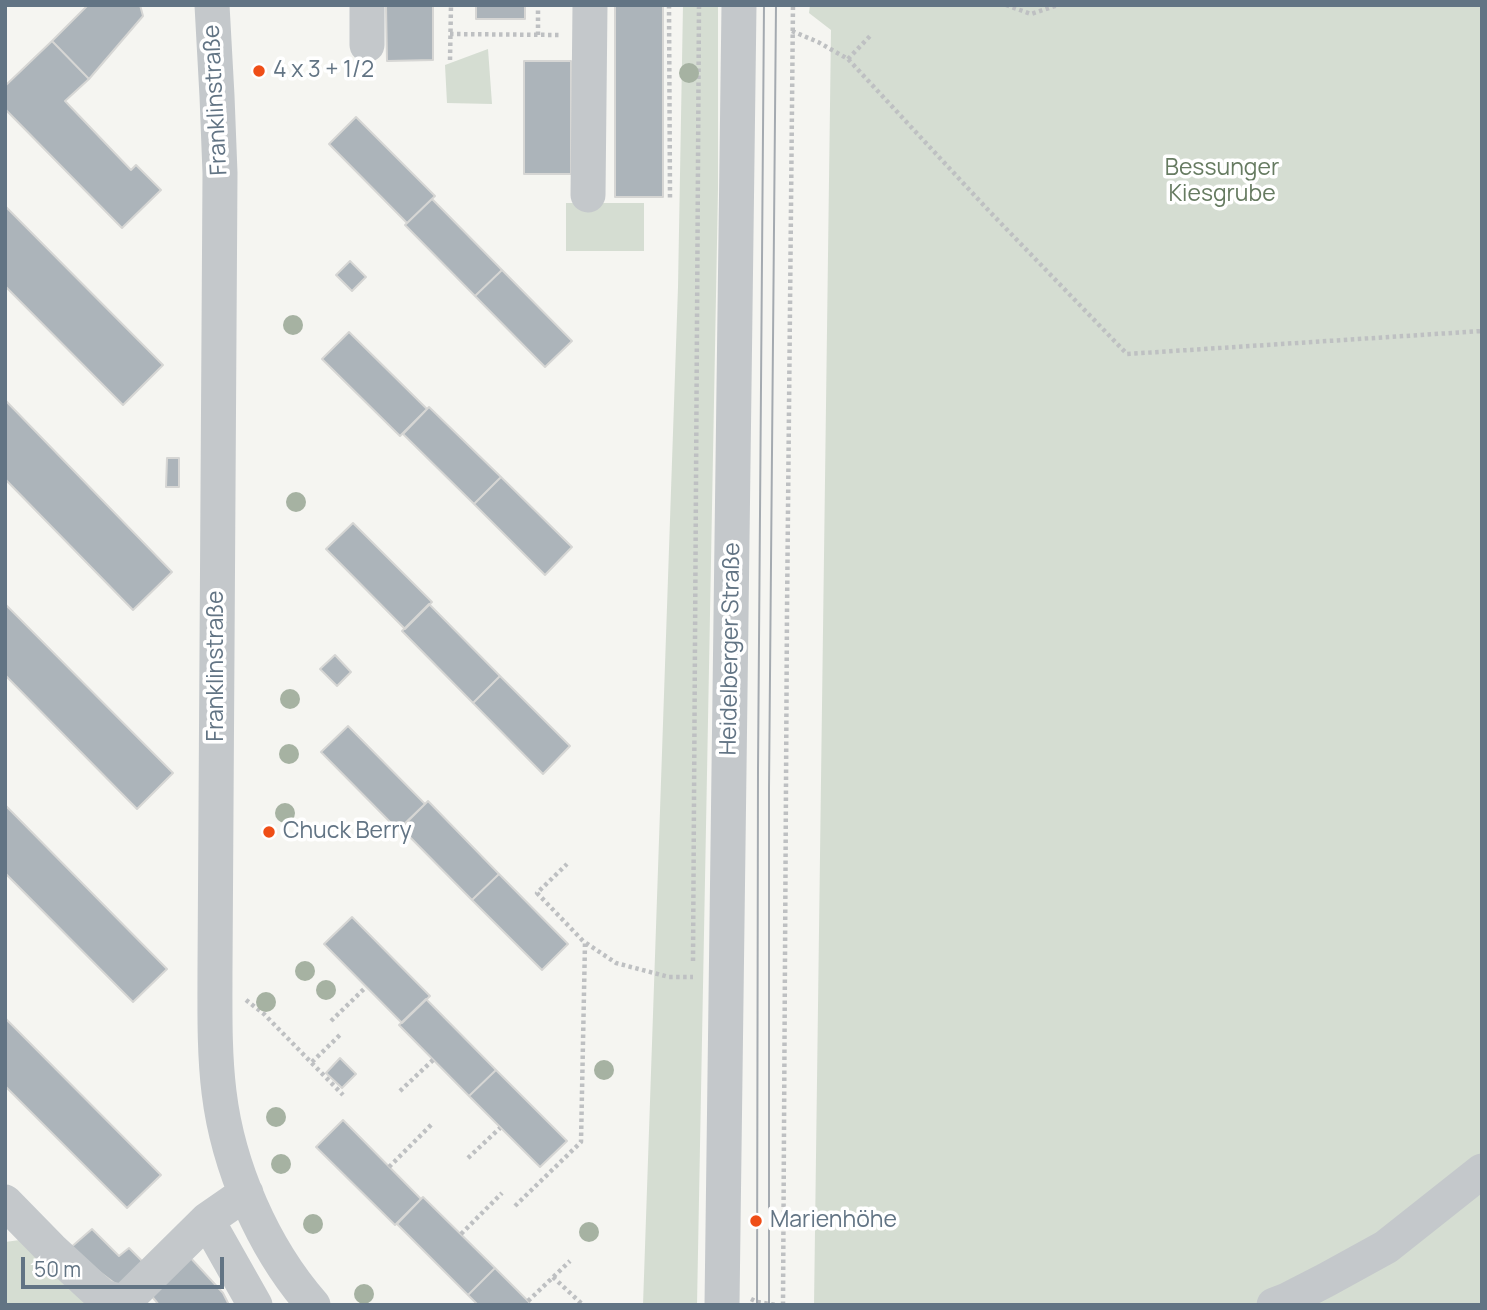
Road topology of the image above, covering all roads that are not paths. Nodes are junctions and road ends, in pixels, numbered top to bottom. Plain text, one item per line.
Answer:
1 (212, 5) edge
2 (367, 5) edge
3 (739, 5) edge
4 (590, 20) edge
5 (367, 46) dead end
6 (588, 195) dead end
7 (1482, 1171) edge
8 (246, 1193) junction
9 (5, 1202) edge
10 (207, 1220) junction
11 (723, 1298) edge
12 (125, 1304) edge
13 (255, 1305) edge
14 (313, 1305) edge
15 (1274, 1305) edge

1 - 8 street, Franklinstraße
2 - 5 street
3 - 11 street, Heidelberger Straße
4 - 6 street
7 - 15 street
8 - 10 street
8 - 14 street, Franklinstraße
9 - 12 street
10 - 12 street
10 - 13 street

